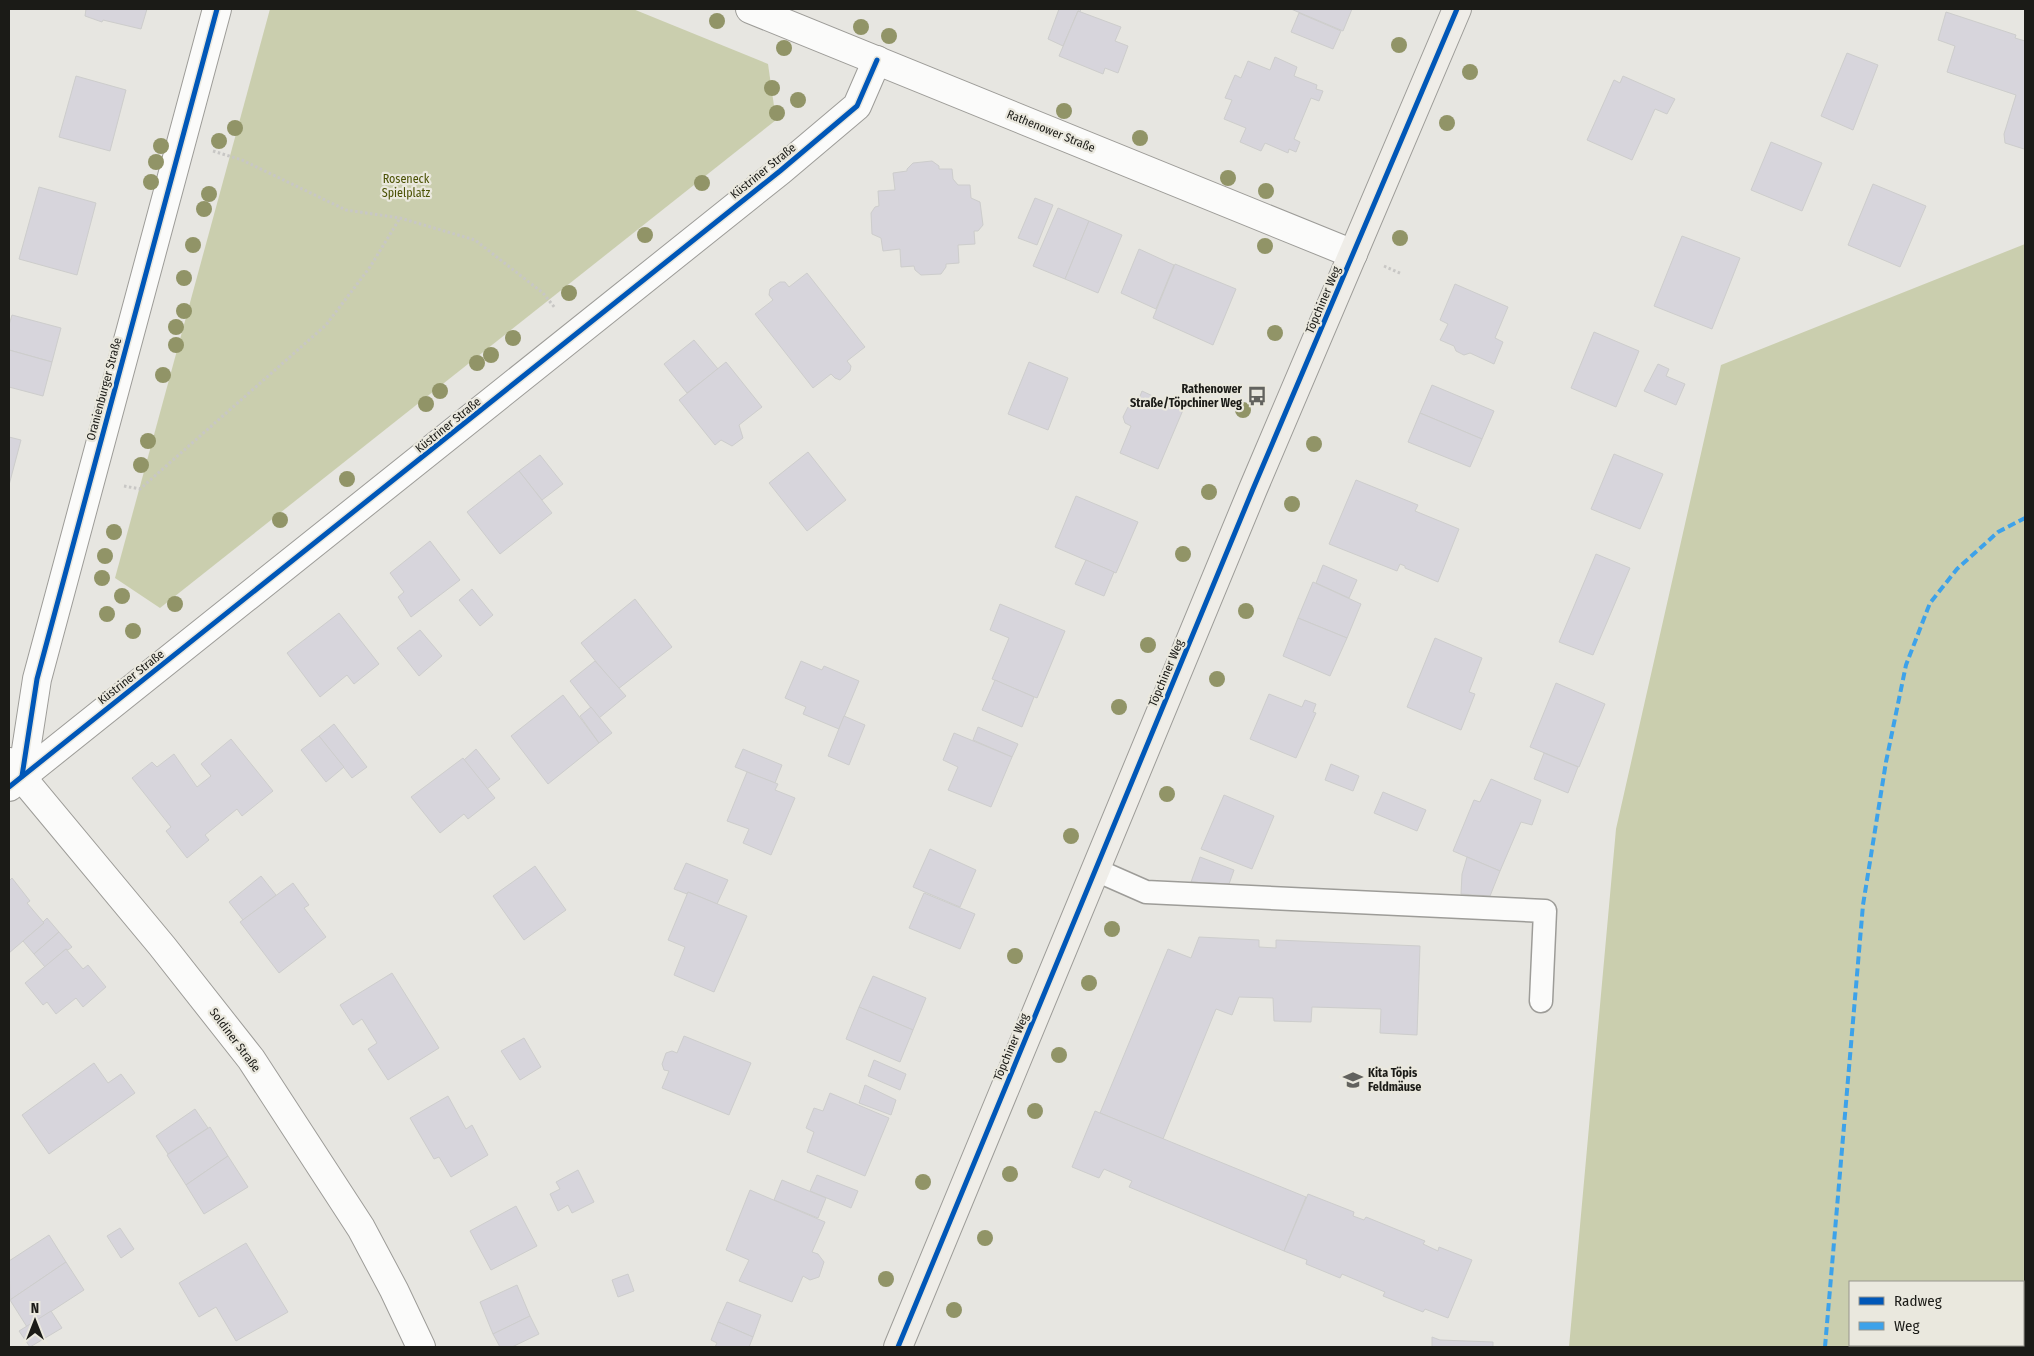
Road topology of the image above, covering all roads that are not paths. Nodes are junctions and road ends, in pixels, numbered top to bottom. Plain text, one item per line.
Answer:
1 (217, 9) edge
2 (750, 9) edge
3 (1457, 9) edge
4 (877, 60) junction
5 (1353, 254) junction
6 (13, 774) edge
7 (1096, 870) junction
8 (1542, 1001) dead end
9 (421, 1347) edge
10 (898, 1347) edge

1 - 6 street, Oranienburger Straße
2 - 4 street, Rathenower Straße
3 - 5 street, Töpchiner Weg
4 - 5 street, Rathenower Straße
4 - 6 street, Küstriner Straße
5 - 7 street, Töpchiner Weg
6 - 9 street, Soldiner Straße
7 - 8 lane
7 - 10 street, Töpchiner Weg

